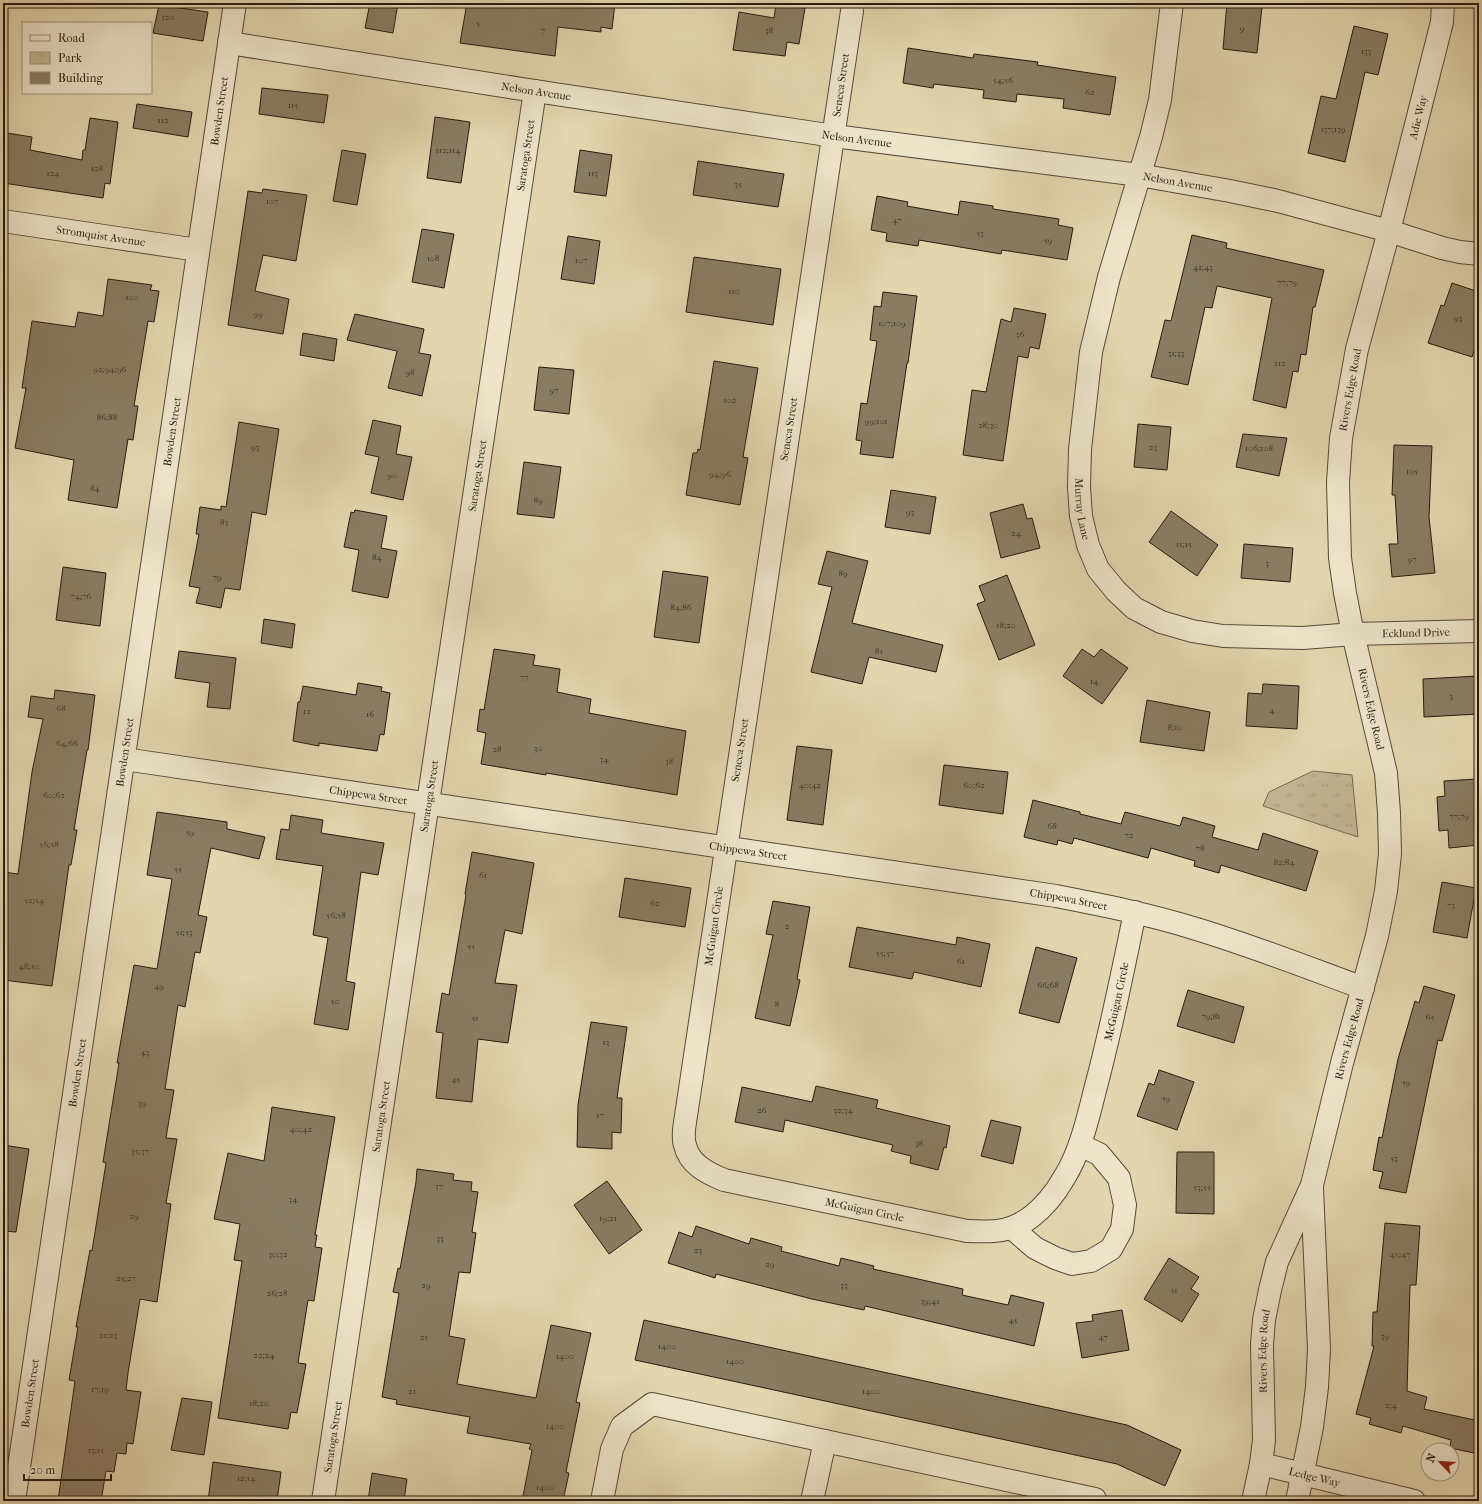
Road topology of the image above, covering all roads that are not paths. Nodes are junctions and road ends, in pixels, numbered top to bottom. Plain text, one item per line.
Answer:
1 (235, 3) edge
2 (1172, 3) edge
3 (1443, 3) edge
4 (852, 11) dead end
5 (229, 43) junction
6 (535, 91) junction
7 (834, 136) junction
8 (1139, 176) junction
9 (3, 220) edge
10 (1389, 232) junction
11 (198, 250) junction
12 (1479, 254) edge
13 (1479, 631) edge
14 (1353, 634) junction
15 (124, 759) junction
16 (428, 803) junction
17 (725, 847) junction
18 (1135, 912) junction
19 (1363, 988) junction
20 (1080, 1145) junction
21 (1312, 1185) junction
22 (1012, 1228) junction
23 (825, 1441) junction
24 (1261, 1464) junction
25 (1303, 1474) junction
26 (1095, 1499) dead end
27 (14, 1501) edge
28 (323, 1501) edge
29 (602, 1501) edge
30 (812, 1501) edge
31 (1253, 1501) edge
32 (1297, 1501) edge
33 (1414, 1501) edge

1 - 5 street, Bowden Street
2 - 8 street
3 - 10 street, Adie Way
4 - 7 street, Seneca Street
5 - 6 street, Nelson Avenue
5 - 11 street, Bowden Street
6 - 7 street, Nelson Avenue
6 - 16 street, Saratoga Street
7 - 8 street, Nelson Avenue
7 - 17 street, Seneca Street
8 - 10 street, Nelson Avenue
8 - 14 street, Murray Lane
9 - 11 street, Stromquist Avenue
10 - 12 street, Nelson Avenue
10 - 14 street, Rivers Edge Road
11 - 15 street, Bowden Street
13 - 14 street, Ecklund Drive
14 - 19 street, Rivers Edge Road
15 - 16 street, Chippewa Street
15 - 27 street, Bowden Street
16 - 17 street, Chippewa Street
16 - 28 street, Saratoga Street
17 - 18 street, Chippewa Street
17 - 22 street, McGuigan Circle
18 - 19 street, Chippewa Street
18 - 20 street, McGuigan Circle
19 - 21 street, Rivers Edge Road
20 - 22 street, McGuigan Circle
20 - 22 street
21 - 24 street, Rivers Edge Road
21 - 25 street, Rivers Edge Road
23 - 26 street
23 - 29 street
23 - 30 street
24 - 25 street, Ledge Way
24 - 31 street, Rivers Edge Road
25 - 32 street, Rivers Edge Road
25 - 33 street, Ledge Way

